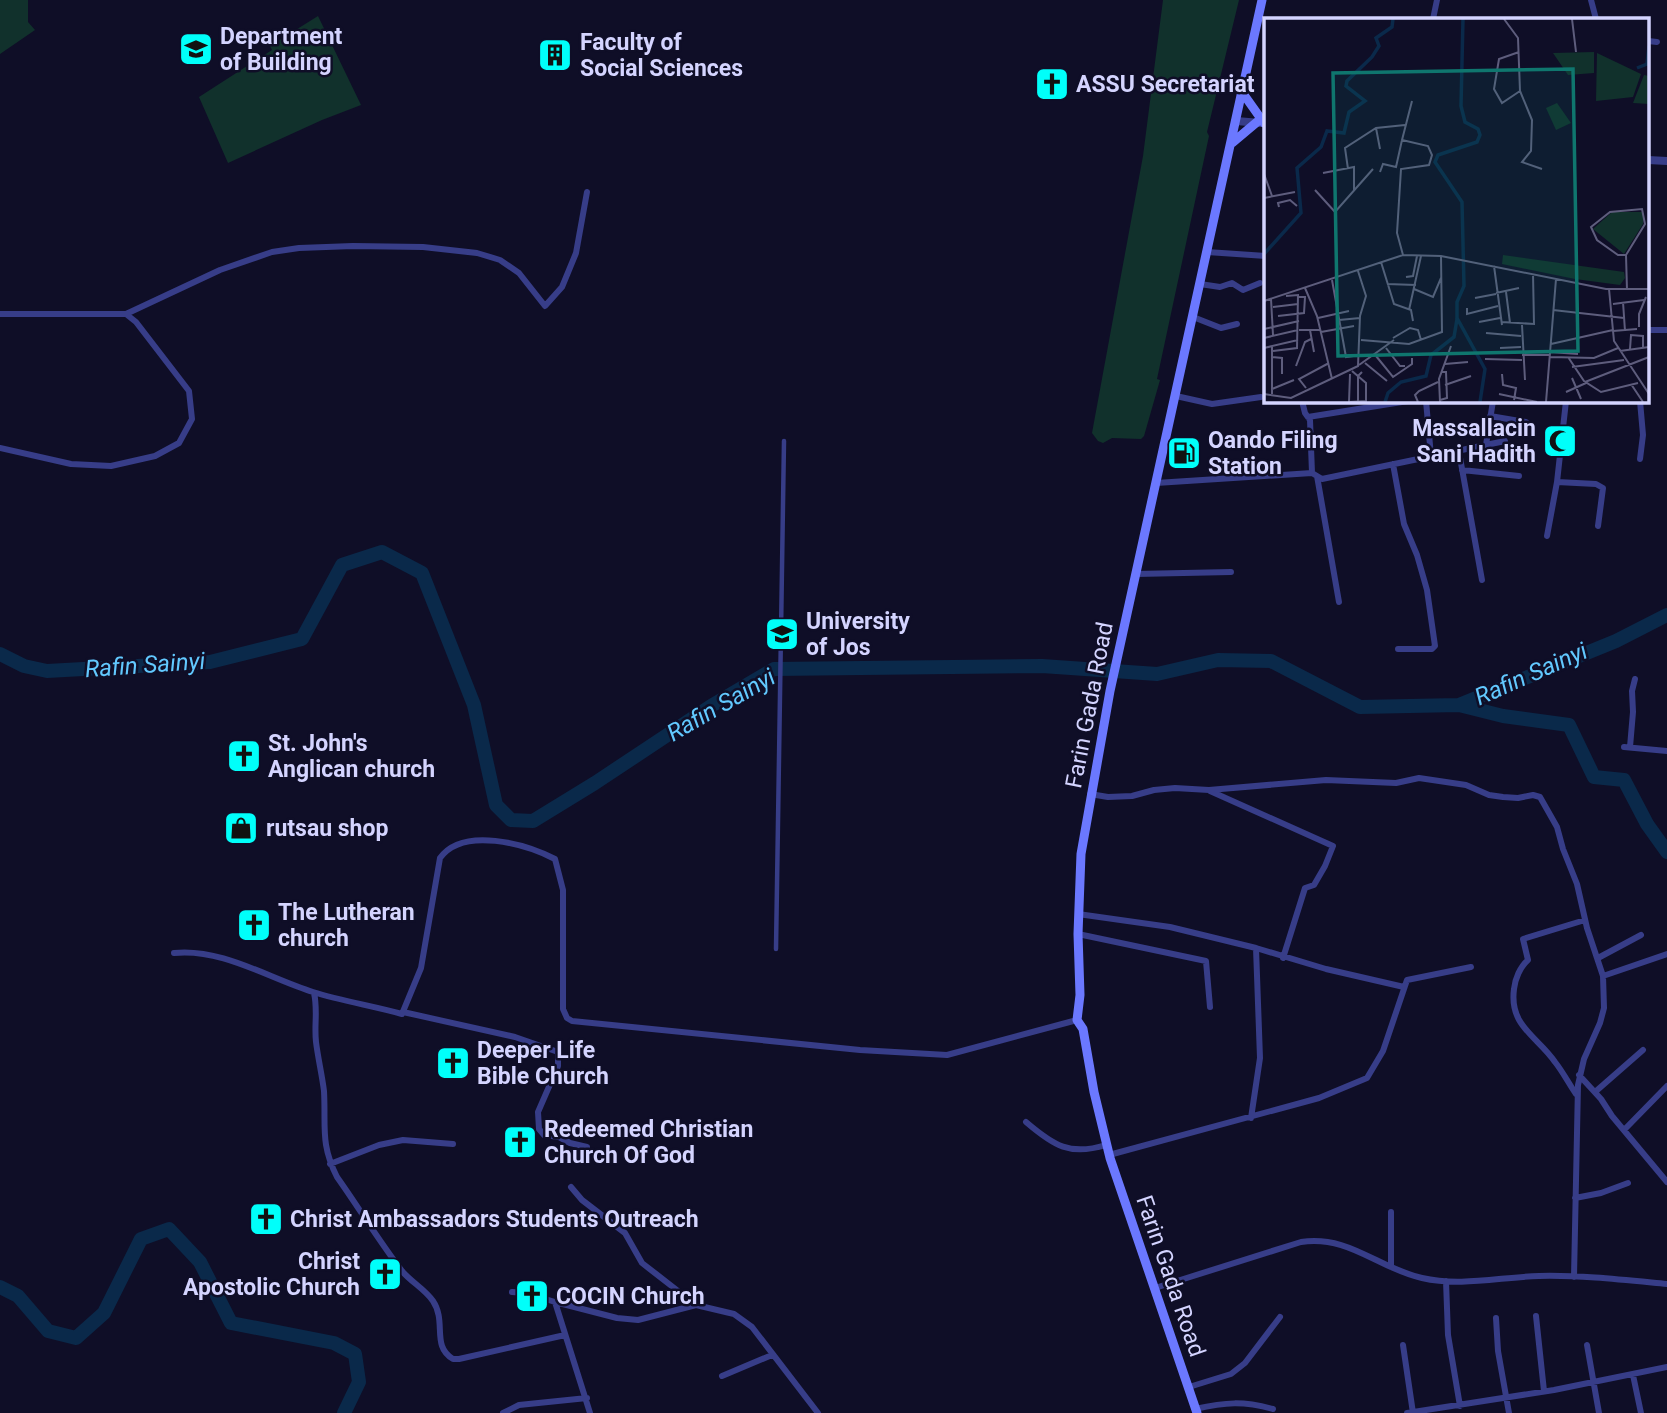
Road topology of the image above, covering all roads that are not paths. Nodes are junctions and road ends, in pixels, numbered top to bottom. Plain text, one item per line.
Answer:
1 (1262, 0) edge
2 (1437, 0) edge
3 (1591, 0) edge
4 (1433, 18) edge
5 (1596, 18) edge
6 (1650, 41) edge
7 (1657, 42) dead end
8 (1242, 92) junction
9 (1236, 121) junction
10 (1262, 123) edge
11 (1231, 144) junction
12 (587, 192) dead end
13 (1207, 252) junction
14 (1264, 256) edge
15 (1200, 284) junction
16 (1260, 284) dead end
17 (0, 314) edge
18 (126, 314) junction
19 (1193, 317) junction
20 (1237, 324) dead end
21 (1176, 396) junction
22 (1261, 397) dead end
23 (1302, 402) edge
24 (1402, 402) edge
25 (1426, 402) edge
26 (1493, 402) edge
27 (1566, 402) edge
28 (1640, 402) edge
29 (1490, 416) junction
30 (1308, 417) junction
31 (1526, 422) dead end
32 (784, 441) dead end
33 (1505, 442) dead end
34 (1486, 445) junction
35 (0, 449) edge
36 (1459, 452) junction
37 (1431, 456) junction
38 (1640, 459) dead end
39 (1393, 464) junction
40 (1462, 470) junction
41 (1314, 475) junction
42 (1519, 476) dead end
43 (1557, 482) junction
44 (1156, 483) junction
45 (1598, 526) dead end
46 (1547, 536) dead end
47 (1231, 572) dead end
48 (1136, 574) junction
49 (1482, 580) dead end
50 (1339, 602) dead end
51 (1398, 649) dead end
52 (1635, 679) dead end
53 (1667, 751) edge
54 (1209, 790) junction
55 (1090, 794) junction
56 (1078, 915) junction
57 (1585, 920) junction
58 (1078, 934) junction
59 (1641, 935) dead end
60 (1256, 948) junction
61 (776, 949) dead end
62 (174, 953) dead end
63 (1667, 954) edge
64 (1283, 958) junction
65 (1598, 958) junction
66 (1471, 967) dead end
67 (1603, 976) junction
68 (1404, 987) junction
69 (314, 993) junction
70 (1210, 1007) dead end
71 (403, 1012) junction
72 (1077, 1020) junction
73 (1643, 1051) dead end
74 (1579, 1075) junction
75 (1667, 1086) edge
76 (1595, 1092) junction
77 (1577, 1096) junction
78 (1251, 1118) junction
79 (1026, 1122) dead end
80 (1625, 1129) junction
81 (453, 1144) dead end
82 (587, 1147) dead end
83 (1108, 1150) junction
84 (330, 1164) junction
85 (1667, 1182) edge
86 (1628, 1183) dead end
87 (571, 1187) dead end
88 (1575, 1198) junction
89 (1391, 1212) dead end
90 (1391, 1267) junction
91 (1574, 1277) junction
92 (1446, 1281) junction
93 (1667, 1284) edge
94 (1155, 1288) junction
95 (512, 1292) dead end
96 (555, 1302) junction
97 (696, 1305) junction
98 (1536, 1316) dead end
99 (1280, 1317) dead end
100 (1496, 1318) dead end
101 (565, 1335) junction
102 (1403, 1345) dead end
103 (1587, 1345) dead end
104 (772, 1354) junction
105 (1667, 1367) edge
106 (1633, 1374) junction
107 (722, 1376) dead end
108 (1593, 1382) junction
109 (1189, 1387) junction
110 (1545, 1391) junction
111 (586, 1398) junction
112 (1506, 1398) junction
113 (1460, 1406) junction
114 (1273, 1409) dead end
115 (1196, 1411) edge
116 (503, 1413) edge
117 (590, 1413) edge
118 (818, 1413) edge
119 (1411, 1413) edge
120 (1509, 1413) edge
121 (1599, 1413) edge
122 (1642, 1413) edge

1 - 8 main road, Farin Gada Road
2 - 4 street
3 - 5 street
6 - 7 street
8 - 9 main road, Farin Gada Road
8 - 10 main road
9 - 10 street
9 - 11 main road, Farin Gada Road
10 - 11 main road
11 - 13 main road, Farin Gada Road
12 - 18 street
13 - 14 street
13 - 15 main road, Farin Gada Road
15 - 16 street
15 - 19 main road, Farin Gada Road
17 - 18 street
18 - 35 street
19 - 20 street
19 - 21 main road, Farin Gada Road
21 - 22 street
21 - 44 main road, Farin Gada Road
23 - 30 street
24 - 30 street
25 - 37 street
26 - 29 street
27 - 43 street
28 - 38 street
29 - 31 street
29 - 34 street
30 - 41 street
32 - 61 street
33 - 34 street
34 - 36 street
36 - 37 street
36 - 40 street
37 - 39 street
39 - 41 street
39 - 51 street
40 - 42 street
40 - 49 street
41 - 44 street
41 - 50 street
43 - 45 street
43 - 46 street
44 - 48 main road, Farin Gada Road
47 - 48 street
48 - 55 main road, Farin Gada Road
52 - 53 street
54 - 55 street
54 - 57 street
54 - 64 street
55 - 56 main road, Farin Gada Road
56 - 58 main road, Farin Gada Road
56 - 60 street
57 - 65 street
57 - 77 street
58 - 70 street
58 - 72 main road, Farin Gada Road
59 - 65 street
60 - 64 street
60 - 78 street
62 - 69 street
63 - 67 street
64 - 68 street
65 - 67 street
66 - 68 street
67 - 74 street
68 - 78 street
69 - 71 street
69 - 84 street
71 - 72 street
71 - 82 street
72 - 83 main road, Farin Gada Road
73 - 76 street
74 - 76 street
74 - 77 street
75 - 80 street
76 - 80 street
77 - 88 street
78 - 83 street
79 - 83 street
80 - 85 street
81 - 84 street
83 - 94 main road, Farin Gada Road
84 - 101 street
86 - 88 street
87 - 97 street
88 - 91 street
89 - 90 street
90 - 92 street
90 - 94 street
91 - 92 street
91 - 93 street
92 - 113 street
94 - 109 main road, Farin Gada Road
95 - 96 street
96 - 97 street
96 - 101 street
97 - 104 street
98 - 110 street
99 - 109 street
100 - 112 street
101 - 111 street
102 - 119 street
103 - 108 street
104 - 107 street
104 - 118 street
105 - 106 street
106 - 108 street
106 - 122 street
108 - 110 street
108 - 121 street
109 - 115 main road, Farin Gada Road
110 - 112 street
111 - 116 street
111 - 117 street
112 - 113 street
112 - 120 street
113 - 119 street
114 - 115 street

